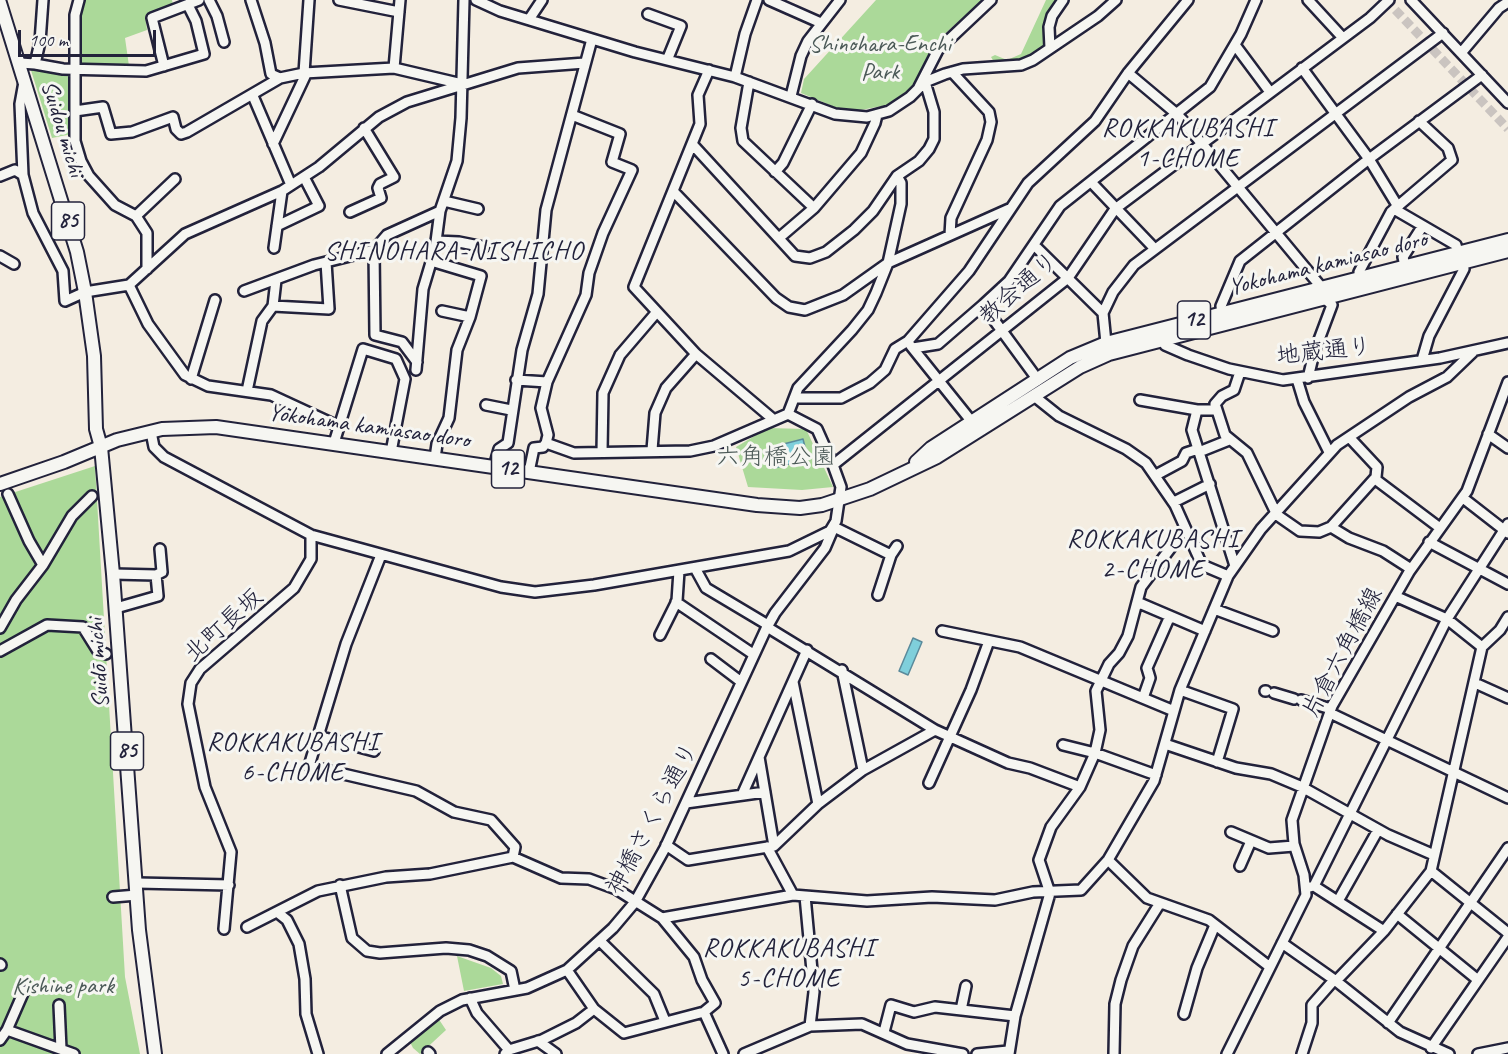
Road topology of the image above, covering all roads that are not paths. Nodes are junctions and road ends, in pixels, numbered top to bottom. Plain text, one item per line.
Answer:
1 (43, 0) edge
2 (79, 0) edge
3 (199, 0) edge
4 (209, 0) edge
5 (251, 0) edge
6 (309, 0) edge
7 (339, 0) edge
8 (400, 0) edge
9 (464, 0) edge
10 (476, 0) edge
11 (549, 0) edge
12 (757, 0) edge
13 (769, 0) edge
14 (840, 0) edge
15 (991, 0) edge
16 (1063, 0) edge
17 (1116, 0) edge
18 (1188, 0) edge
19 (1256, 0) edge
20 (1308, 0) edge
21 (1389, 0) edge
22 (1411, 0) edge
23 (1508, 2) edge
24 (0, 3) edge
25 (540, 3) edge
26 (188, 5) junction
27 (399, 12) junction
28 (648, 14) dead end
29 (530, 18) junction
30 (821, 23) junction
31 (1443, 33) junction
32 (1342, 38) junction
33 (592, 39) junction
34 (224, 42) dead end
35 (1235, 45) junction
36 (1050, 48) junction
37 (1461, 53) junction
38 (668, 58) junction
39 (20, 63) junction
40 (585, 63) junction
41 (35, 64) junction
42 (164, 66) junction
43 (394, 68) junction
44 (1302, 68) junction
45 (75, 69) junction
46 (709, 70) junction
47 (306, 72) junction
48 (952, 72) junction
49 (1128, 74) junction
50 (1482, 75) junction
51 (735, 77) junction
52 (280, 78) junction
53 (25, 80) junction
54 (749, 82) junction
55 (462, 84) junction
56 (922, 84) junction
57 (1270, 92) junction
58 (253, 96) junction
59 (791, 96) junction
60 (1508, 103) edge
61 (812, 104) junction
62 (75, 111) junction
63 (1335, 113) junction
64 (572, 115) junction
65 (877, 115) junction
66 (1178, 115) junction
67 (1419, 121) junction
68 (364, 128) junction
69 (273, 144) junction
70 (1201, 144) junction
71 (693, 145) junction
72 (1369, 159) junction
73 (775, 172) junction
74 (23, 175) junction
75 (0, 176) edge
76 (897, 176) junction
77 (304, 177) junction
78 (175, 178) dead end
79 (1091, 182) junction
80 (291, 186) junction
81 (1237, 187) junction
82 (282, 191) junction
83 (674, 192) junction
84 (444, 201) junction
85 (814, 207) junction
86 (1396, 207) junction
87 (1115, 208) junction
88 (478, 209) dead end
89 (1009, 209) junction
90 (440, 211) junction
91 (350, 212) dead end
92 (136, 216) junction
93 (277, 226) junction
94 (1422, 227) junction
95 (1274, 231) junction
96 (950, 235) junction
97 (779, 238) junction
98 (1508, 240) edge
99 (436, 241) junction
100 (1034, 244) junction
101 (484, 247) dead end
102 (274, 248) dead end
103 (1155, 249) junction
104 (374, 250) junction
105 (1508, 251) edge
106 (0, 256) edge
107 (1460, 258) junction
108 (431, 261) junction
109 (326, 262) junction
110 (888, 263) junction
111 (14, 264) dead end
112 (1405, 266) junction
113 (147, 269) junction
114 (1068, 278) junction
115 (1360, 278) junction
116 (276, 280) junction
117 (129, 285) junction
118 (244, 291) dead end
119 (85, 292) junction
120 (1323, 293) junction
121 (215, 300) dead end
122 (983, 305) junction
123 (273, 306) junction
124 (442, 311) dead end
125 (656, 313) junction
126 (1103, 313) junction
127 (1222, 313) junction
128 (470, 317) junction
129 (1003, 330) junction
130 (1162, 335) junction
131 (1106, 343) junction
132 (1508, 343) edge
133 (910, 344) junction
134 (1473, 352) junction
135 (696, 354) junction
136 (1422, 360) junction
137 (1240, 372) junction
138 (1308, 378) junction
139 (186, 379) junction
140 (1297, 379) junction
141 (516, 380) junction
142 (939, 380) junction
143 (1038, 380) junction
144 (547, 382) junction
145 (1508, 382) edge
146 (247, 391) junction
147 (1034, 396) junction
148 (796, 398) junction
149 (1140, 400) dead end
150 (486, 405) dead end
151 (511, 410) junction
152 (1197, 410) junction
153 (1216, 410) junction
154 (788, 414) junction
155 (774, 420) junction
156 (972, 422) junction
157 (338, 426) junction
158 (151, 432) junction
159 (1488, 434) junction
160 (1349, 436) junction
161 (1229, 440) junction
162 (334, 443) junction
163 (546, 443) junction
164 (101, 447) junction
165 (1508, 448) edge
166 (652, 450) junction
167 (1199, 450) junction
168 (391, 452) junction
169 (602, 452) junction
170 (1329, 452) junction
171 (435, 458) junction
172 (833, 465) junction
173 (494, 467) junction
174 (911, 467) junction
175 (529, 472) junction
176 (1156, 475) junction
177 (1375, 479) junction
178 (1210, 484) junction
179 (4, 489) edge
180 (92, 496) dead end
181 (1463, 498) junction
182 (840, 501) junction
183 (1174, 502) junction
184 (1276, 515) junction
185 (834, 527) junction
186 (1331, 527) junction
187 (1440, 528) junction
188 (1185, 529) junction
189 (1507, 529) edge
190 (311, 535) junction
191 (1429, 542) junction
192 (897, 546) dead end
193 (160, 549) dead end
194 (381, 555) junction
195 (891, 555) junction
196 (43, 565) junction
197 (1235, 566) junction
198 (694, 568) junction
199 (1411, 569) junction
200 (1479, 569) junction
201 (679, 571) junction
202 (113, 574) junction
203 (156, 575) junction
204 (1228, 576) junction
205 (1508, 585) edge
206 (878, 595) dead end
207 (1395, 596) junction
208 (676, 602) junction
209 (1137, 602) junction
210 (116, 608) junction
211 (1214, 609) junction
212 (1170, 616) junction
213 (1508, 617) edge
214 (1447, 619) junction
215 (767, 626) junction
216 (0, 628) edge
217 (942, 631) dead end
218 (1205, 631) junction
219 (1273, 631) dead end
220 (1504, 632) edge
221 (660, 635) dead end
222 (989, 641) junction
223 (1482, 647) junction
224 (807, 650) junction
225 (0, 651) edge
226 (106, 654) dead end
227 (753, 654) junction
228 (711, 659) dead end
229 (842, 670) junction
230 (1100, 680) junction
231 (740, 681) junction
232 (793, 682) junction
233 (1474, 683) junction
234 (1180, 690) junction
235 (1268, 692) dead end
236 (1143, 698) junction
237 (1508, 698) edge
238 (1174, 711) junction
239 (1330, 711) junction
240 (935, 730) junction
241 (951, 735) junction
242 (318, 736) junction
243 (1386, 739) junction
244 (1165, 744) junction
245 (1063, 745) dead end
246 (374, 751) dead end
247 (1095, 753) junction
248 (759, 757) junction
249 (1217, 762) junction
250 (863, 770) junction
251 (1454, 772) junction
252 (1156, 775) junction
253 (929, 783) dead end
254 (1080, 787) junction
255 (1302, 788) junction
256 (765, 792) junction
257 (742, 795) junction
258 (1508, 798) edge
259 (686, 804) junction
260 (818, 804) junction
261 (1349, 814) junction
262 (1378, 830) junction
263 (1231, 832) dead end
264 (1251, 841) junction
265 (666, 845) junction
266 (770, 846) junction
267 (1294, 846) junction
268 (1508, 848) edge
269 (1434, 855) junction
270 (513, 857) junction
271 (1108, 860) junction
272 (1240, 866) dead end
273 (1431, 871) junction
274 (228, 885) junction
275 (340, 885) junction
276 (1310, 887) junction
277 (137, 889) junction
278 (1050, 893) junction
279 (793, 895) junction
280 (805, 896) junction
281 (113, 897) dead end
282 (1338, 901) junction
283 (635, 902) junction
284 (1160, 903) junction
285 (1471, 903) junction
286 (277, 912) junction
287 (1397, 914) junction
288 (662, 918) junction
289 (1215, 924) junction
290 (247, 927) dead end
291 (224, 929) dead end
292 (1384, 931) junction
293 (1508, 935) edge
294 (600, 940) junction
295 (1282, 943) junction
296 (1439, 949) junction
297 (1270, 968) junction
298 (567, 970) junction
299 (1335, 980) junction
300 (1478, 980) junction
301 (966, 986) dead end
302 (515, 990) junction
303 (24, 991) dead end
304 (470, 998) junction
305 (59, 1005) dead end
306 (594, 1009) junction
307 (961, 1010) junction
308 (704, 1012) junction
309 (1184, 1014) dead end
310 (1015, 1016) junction
311 (665, 1021) junction
312 (1388, 1023) junction
313 (810, 1026) junction
314 (7, 1030) junction
315 (884, 1032) junction
316 (0, 1040) edge
317 (538, 1041) junction
318 (1431, 1048) junction
319 (1508, 1048) edge
320 (61, 1049) junction
321 (507, 1052) edge
322 (1009, 1053) edge
323 (74, 1054) edge
324 (155, 1054) edge
325 (318, 1054) edge
326 (387, 1054) edge
327 (556, 1054) edge
328 (723, 1054) edge
329 (744, 1054) edge
330 (963, 1054) edge
331 (977, 1054) edge
332 (1114, 1054) edge
333 (1227, 1054) edge
334 (1302, 1054) edge
335 (1449, 1054) edge
336 (1478, 1054) edge

1 - 41 street
2 - 45 street
3 - 26 street
4 - 34 street
5 - 52 street
6 - 47 street
7 - 27 street
8 - 27 street
9 - 55 street
10 - 29 street
11 - 25 street
12 - 51 street
13 - 30 street
14 - 30 street
15 - 56 street
16 - 36 street
17 - 36 street
18 - 49 street
19 - 35 street
20 - 32 street
21 - 32 street, 教会通り
22 - 31 street
23 - 37 street
24 - 39 main road, Suidou michi / 85
25 - 29 street
26 - 42 street
26 - 42 street
27 - 43 street
28 - 38 street
29 - 33 street
30 - 59 street
31 - 37 street
31 - 63 street
32 - 44 street, 教会通り
33 - 38 street
33 - 40 street
35 - 57 street
35 - 66 street
36 - 48 street
37 - 50 street
38 - 46 street
39 - 41 street
39 - 53 main road, Suidou michi / 85
40 - 55 street
40 - 64 street
41 - 45 street
42 - 45 street
43 - 47 street
43 - 55 street
44 - 57 street, 教会通り
44 - 63 street
45 - 62 street
46 - 51 street
46 - 71 street
47 - 52 street
47 - 69 street
48 - 56 street
48 - 96 street
49 - 66 street
49 - 89 street
50 - 60 street
50 - 67 street
51 - 54 street
52 - 58 street
53 - 74 street
53 - 119 main road, Suidou michi / 85
54 - 59 street
54 - 73 street
55 - 68 street
55 - 84 street
56 - 65 street
56 - 76 street
57 - 70 street, 教会通り
58 - 62 street
58 - 69 street
59 - 61 street
61 - 65 street
61 - 73 street
62 - 92 street
63 - 72 street
63 - 81 street
64 - 141 street
64 - 144 street
65 - 85 street
66 - 70 street
66 - 79 street
67 - 72 street
67 - 86 street
68 - 77 street
68 - 91 street
69 - 80 street
70 - 81 street
70 - 87 street, 教会通り
71 - 83 street
71 - 97 street
72 - 86 street
72 - 95 street
73 - 85 street
74 - 75 street
74 - 119 street
76 - 97 street
76 - 110 street
77 - 80 street
77 - 93 street
78 - 92 street
79 - 87 street
79 - 100 street
80 - 82 street
81 - 95 street
81 - 103 street
82 - 93 street
82 - 113 street
83 - 110 street
83 - 125 street
84 - 88 street
84 - 90 street
85 - 97 street
86 - 94 street
86 - 115 street
87 - 103 street
87 - 114 street, 教会通り
89 - 96 street
89 - 133 street
90 - 99 street
90 - 104 street
92 - 113 street
93 - 102 street
94 - 107 street
94 - 112 street
95 - 120 street
95 - 127 street
96 - 110 street
98 - 107 main road, Yokohama kamiasao doro / 12
99 - 101 street
99 - 108 street
100 - 114 street
100 - 122 street
103 - 126 street
104 - 108 street
104 - 109 street
105 - 107 main road, Yokohama kamiasao doro / 12
106 - 111 street
107 - 112 main road, Yokohama kamiasao doro / 12
107 - 120 main road, Yokohama kamiasao doro / 12
107 - 136 street
108 - 128 street
109 - 116 street
109 - 123 street
110 - 148 street
112 - 115 main road, Yokohama kamiasao doro / 12
113 - 117 street
114 - 126 street
114 - 129 street, 教会通り
115 - 120 main road, Yokohama kamiasao doro / 12
116 - 118 street
116 - 123 street
117 - 119 street
117 - 139 street
119 - 164 main road, Suidou michi / 85
120 - 127 main road, Yokohama kamiasao doro / 12
120 - 130 main road, Yokohama kamiasao doro / 12
120 - 138 street
121 - 139 street
122 - 129 street
122 - 133 street
123 - 146 street
124 - 128 street
125 - 135 street
125 - 169 street
126 - 131 street
127 - 130 main road, Yokohama kamiasao doro / 12
128 - 171 street
129 - 142 street, 教会通り
129 - 143 street
130 - 131 main road, Yokohama kamiasao doro / 12
130 - 137 street, 地蔵通り
130 - 147 main road, Yokohama kamiasao doro / 12
131 - 143 main road, Yokohama kamiasao doro / 12
132 - 134 street, 地蔵通り
133 - 142 street
133 - 148 street
134 - 136 street, 地蔵通り
134 - 160 street
135 - 155 street
135 - 166 street
136 - 138 street, 地蔵通り
137 - 140 street, 地蔵通り
137 - 153 street
138 - 140 street, 地蔵通り
139 - 146 street
140 - 170 street
141 - 144 street
141 - 151 street
142 - 156 street
142 - 172 street, 教会通り
143 - 156 main road, Yokohama kamiasao doro / 12
144 - 163 street
145 - 159 street, 片倉六角橋線
146 - 157 street
147 - 174 main road, Yokohama kamiasao doro / 12
147 - 176 street
148 - 154 street
149 - 152 street
150 - 151 street
151 - 173 street
152 - 153 street
152 - 167 street
153 - 161 street
154 - 155 street
154 - 172 street
155 - 166 street
156 - 174 main road, Yokohama kamiasao doro / 12
157 - 162 street
157 - 168 street
158 - 162 main road, Yokohama kamiasao doro / 12
158 - 164 main road, Yokohama kamiasao doro / 12
158 - 190 street
159 - 165 street
159 - 181 street, 片倉六角橋線
160 - 170 street
160 - 177 street
161 - 167 street
161 - 184 street
162 - 168 main road, Yokohama kamiasao doro / 12
163 - 169 street
163 - 175 street
164 - 179 main road, 12
164 - 202 main road, Suidō michi / 85
166 - 169 street
167 - 176 street
167 - 178 street
168 - 171 main road, Yokohama kamiasao doro / 12
170 - 184 street
171 - 173 main road, Yokohama kamiasao doro / 12
172 - 182 street
173 - 175 main road, Yokohama kamiasao doro / 12
174 - 182 main road, Yokohama kamiasao doro / 12
175 - 182 main road, Yokohama kamiasao doro / 12
176 - 183 street
177 - 186 street
177 - 187 street
178 - 183 street
178 - 197 street
179 - 196 street
180 - 196 street
181 - 187 street, 片倉六角橋線
181 - 189 street
182 - 185 street, 神橋さくら通り
183 - 188 street
184 - 186 street
184 - 197 street
185 - 195 street
185 - 198 street
185 - 215 street, 神橋さくら通り
186 - 199 street
187 - 191 street, 片倉六角橋線
188 - 204 street
188 - 209 street
189 - 200 street
190 - 194 street
190 - 274 street, 北町長坂
191 - 199 street, 片倉六角橋線
191 - 200 street
192 - 195 street
193 - 203 street
194 - 201 street
194 - 242 street
195 - 206 street
196 - 216 street
197 - 204 street
198 - 201 street
198 - 215 street
199 - 207 street, 片倉六角橋線
200 - 205 street
200 - 214 street
201 - 208 street
202 - 203 street
202 - 210 main road, Suidō michi / 85
203 - 210 street
204 - 211 street
207 - 214 street
207 - 239 street, 片倉六角橋線
208 - 221 street
208 - 227 street
209 - 212 street
209 - 230 street
210 - 277 main road, Suidō michi / 85
211 - 218 street
211 - 219 street
212 - 218 street
212 - 236 street
213 - 220 street
214 - 223 street
214 - 243 street
215 - 224 street
215 - 227 street, 神橋さくら通り
217 - 222 street
218 - 234 street
220 - 223 street
222 - 230 street
222 - 241 street
223 - 233 street
224 - 229 street
224 - 232 street
225 - 226 street
227 - 231 street, 神橋さくら通り
228 - 231 street
229 - 240 street
229 - 250 street
230 - 236 street
230 - 247 street
231 - 259 street, 神橋さくら通り
232 - 248 street
232 - 260 street
233 - 237 street
233 - 251 street
234 - 238 street
234 - 249 street
235 - 239 street
236 - 238 street
238 - 244 street
239 - 243 street
239 - 255 street, 片倉六角橋線
240 - 241 street
240 - 250 street
241 - 253 street
241 - 254 street
242 - 246 street
242 - 270 street
243 - 251 street
243 - 261 street
244 - 249 street
244 - 252 street
245 - 247 street
247 - 252 street
247 - 254 street
248 - 256 street
248 - 257 street
249 - 255 street
250 - 260 street
251 - 258 street
251 - 269 street
252 - 271 street
254 - 278 street
255 - 261 street
255 - 267 street, 片倉六角橋線
256 - 257 street
256 - 266 street
257 - 259 street
259 - 265 street, 神橋さくら通り
260 - 266 street
261 - 262 street
261 - 276 street
262 - 269 street
262 - 282 street
263 - 264 street
264 - 267 street
264 - 272 street
265 - 266 street
265 - 283 street, 神橋さくら通り
266 - 279 street
267 - 276 street, 片倉六角橋線
268 - 285 street
269 - 273 street
270 - 275 street
270 - 283 street
271 - 278 street
271 - 284 street
273 - 285 street
273 - 287 street
274 - 277 street
274 - 291 street, 北町長坂
275 - 286 street
275 - 302 street
276 - 282 street
276 - 295 street
277 - 281 street
277 - 324 main road, Suidō michi / 85
278 - 280 street
278 - 310 street
279 - 280 street
279 - 288 street
280 - 313 street
282 - 292 street
283 - 288 street
283 - 294 street, 神橋さくら通り
284 - 289 street
284 - 332 street
285 - 293 street
285 - 296 street
286 - 290 street
286 - 325 street
287 - 292 street
287 - 296 street
288 - 308 street
289 - 297 street
289 - 309 street
292 - 299 street
293 - 300 street
294 - 298 street, 神橋さくら通り
294 - 311 street
295 - 297 street
295 - 299 street
296 - 300 street
296 - 312 street
297 - 333 street
298 - 302 street, 神橋さくら通り
298 - 306 street
299 - 312 street
299 - 334 street
300 - 318 street
301 - 307 street
302 - 304 street, 神橋さくら通り
303 - 314 street
304 - 321 street
304 - 326 street, 神橋さくら通り
305 - 320 street
306 - 311 street
306 - 317 street
307 - 310 street
307 - 315 street
308 - 311 street
308 - 328 street
310 - 322 street
312 - 318 street
313 - 315 street
313 - 329 street
314 - 316 street
314 - 320 street
315 - 330 street
317 - 321 street
317 - 327 street
318 - 335 street
319 - 336 street
320 - 323 street
322 - 331 street

